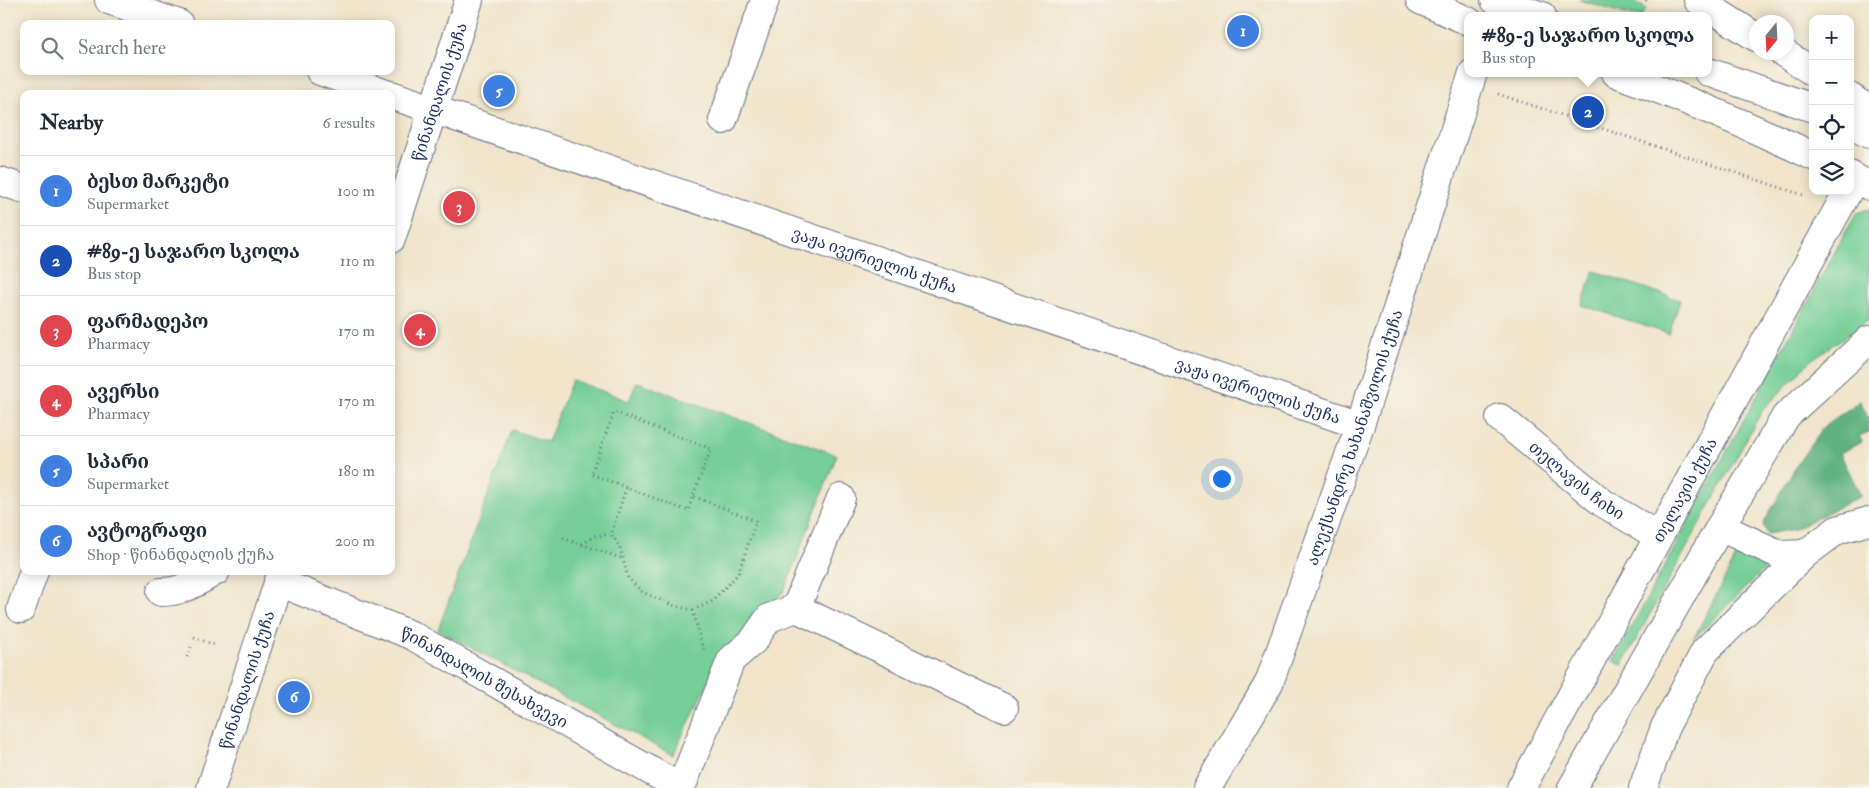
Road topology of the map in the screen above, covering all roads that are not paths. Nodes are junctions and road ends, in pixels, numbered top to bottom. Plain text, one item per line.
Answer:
1 (109, 0) edge
2 (469, 0) edge
3 (765, 0) edge
4 (1420, 0) edge
5 (1495, 0) edge
6 (1698, 0) edge
7 (1530, 12) edge
8 (1464, 19) edge
9 (167, 20) edge
10 (1749, 33) edge
11 (1794, 60) edge
12 (1809, 69) edge
13 (1712, 73) edge
14 (331, 75) edge
15 (1626, 77) edge
16 (1471, 79) edge
17 (375, 90) edge
18 (395, 96) edge
19 (1854, 100) edge
20 (1809, 107) edge
21 (434, 110) junction
22 (1869, 110) edge
23 (723, 120) dead end
24 (1854, 126) edge
25 (1869, 134) edge
26 (1809, 154) edge
27 (0, 181) edge
28 (1857, 182) edge
29 (20, 188) edge
30 (395, 227) edge
31 (1868, 342) edge
32 (1500, 418) dead end
33 (1360, 425) junction
34 (841, 498) dead end
35 (1869, 521) edge
36 (1720, 527) junction
37 (1658, 536) junction
38 (1806, 554) junction
39 (33, 575) edge
40 (209, 575) edge
41 (280, 577) edge
42 (161, 592) dead end
43 (796, 608) junction
44 (21, 609) dead end
45 (1004, 708) dead end
46 (211, 788) edge
47 (681, 788) edge
48 (1206, 788) edge
49 (1521, 788) edge
50 (1572, 788) edge
51 (1643, 788) edge

1 - 9 street
2 - 21 street, წინანდალის ქუჩა
3 - 23 street
4 - 8 street
5 - 7 street
6 - 10 street
11 - 12 street
13 - 20 street
14 - 17 street
15 - 26 street
16 - 33 street, ალექსანდრე ხახანაშვილის ქუჩა
18 - 21 street, ვაჟა ივერიელის ქუჩა
19 - 22 street
21 - 30 street, წინანდალის ქუჩა
21 - 33 street, ვაჟა ივერიელის ქუჩა
24 - 25 street
27 - 29 street
28 - 37 street, თელავის ქუჩა
31 - 36 street
32 - 37 street, თელავის ჩიხი
33 - 48 street, ალექსანდრე ხახანაშვილის ქუჩა
34 - 43 street
35 - 38 street
36 - 38 street
36 - 50 street
37 - 49 street, თელავის ქუჩა
38 - 51 street
39 - 44 street
40 - 42 street
41 - 46 street, წინანდალის ქუჩა
41 - 47 street, წინანდალის შესახვევი
43 - 45 street
43 - 47 street

